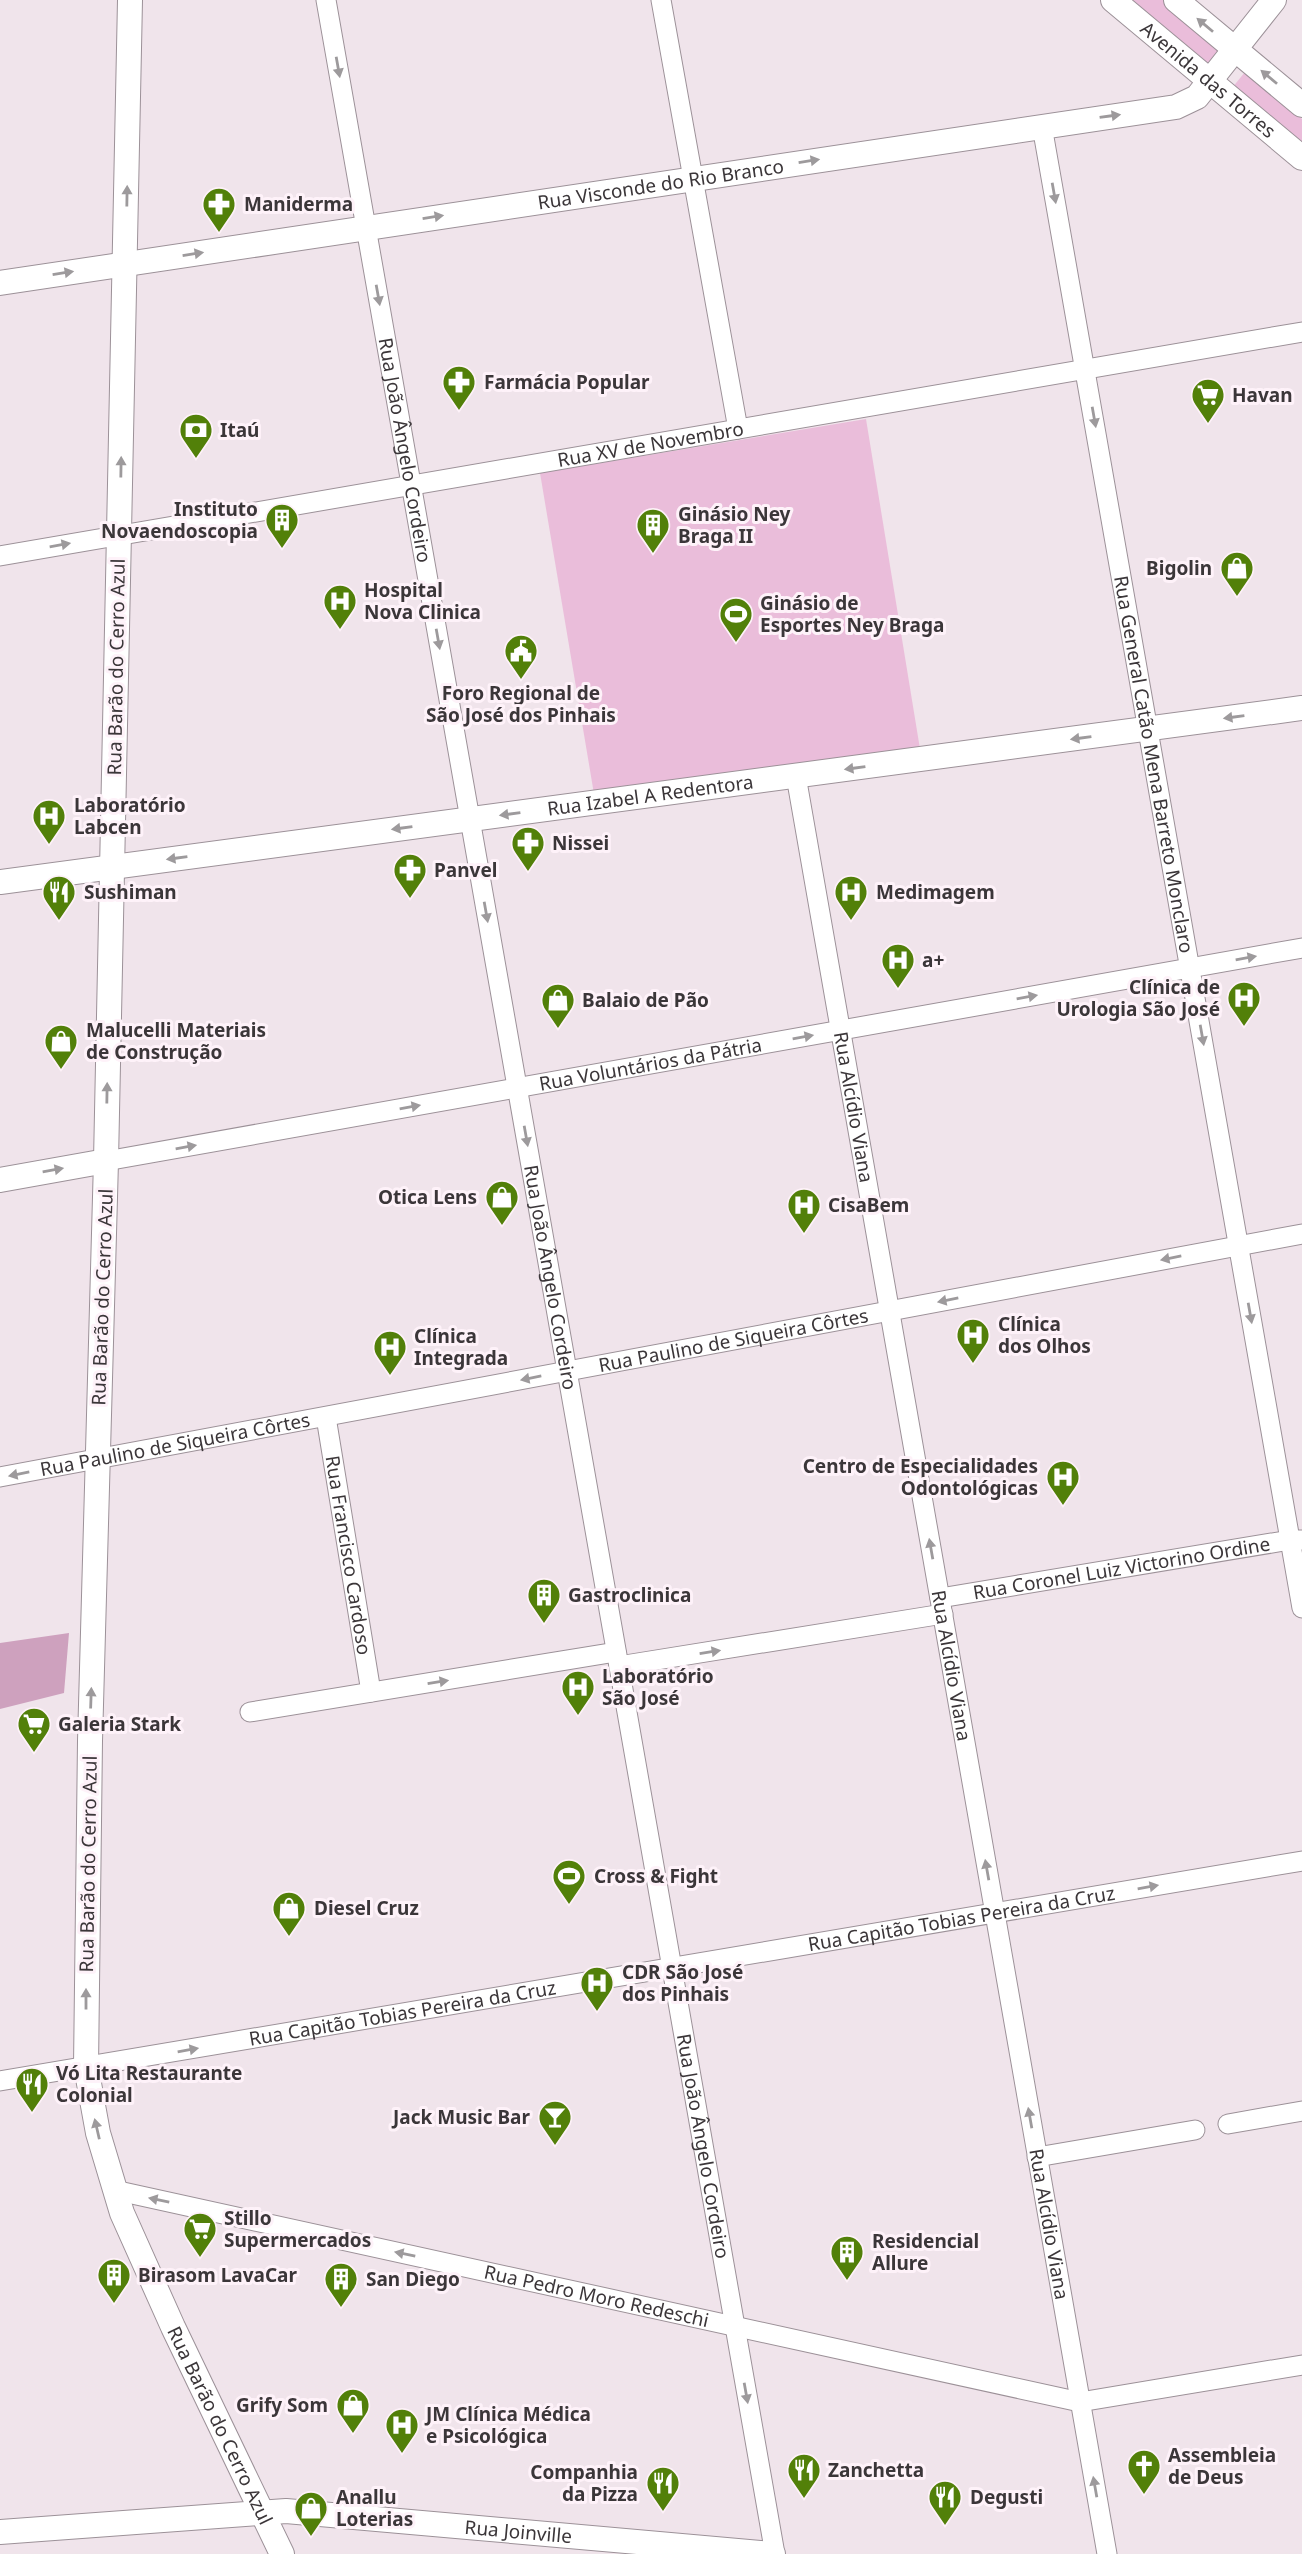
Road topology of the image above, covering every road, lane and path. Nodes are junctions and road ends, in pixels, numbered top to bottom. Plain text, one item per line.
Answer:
1 (130, 0) edge
2 (326, 0) edge
3 (661, 0) edge
4 (1114, 0) edge
5 (1176, 0) edge
6 (1274, 0) edge
7 (1235, 50) junction
8 (1210, 82) junction
9 (1302, 105) edge
10 (1042, 125) junction
11 (1302, 158) edge
12 (693, 178) junction
13 (366, 228) junction
14 (125, 264) junction
15 (0, 283) edge
16 (1302, 332) edge
17 (1085, 369) junction
18 (738, 429) junction
19 (411, 485) junction
20 (120, 535) junction
21 (0, 556) edge
22 (1302, 708) edge
23 (1148, 729) junction
24 (796, 776) junction
25 (470, 819) junction
26 (111, 867) junction
27 (0, 882) edge
28 (1302, 948) edge
29 (1190, 968) junction
30 (841, 1030) junction
31 (517, 1088) junction
32 (106, 1161) junction
33 (0, 1180) edge
34 (1302, 1234) edge
35 (1238, 1246) junction
36 (890, 1311) junction
37 (567, 1371) junction
38 (326, 1416) junction
39 (97, 1459) junction
40 (0, 1477) edge
41 (1296, 1540) edge
42 (941, 1606) junction
43 (1302, 1608) edge
44 (617, 1659) junction
45 (371, 1692) junction
46 (250, 1712) dead end
47 (1302, 1861) edge
48 (995, 1913) junction
49 (672, 1968) junction
50 (86, 2067) junction
51 (0, 2081) edge
52 (1302, 2111) edge
53 (1228, 2124) dead end
54 (1195, 2130) dead end
55 (1037, 2157) junction
56 (114, 2190) junction
57 (735, 2326) junction
58 (1302, 2365) edge
59 (1080, 2402) junction
60 (262, 2511) junction
61 (0, 2532) edge
62 (282, 2554) edge
63 (774, 2554) edge
64 (1107, 2554) edge

14 -> 1 main road, Rua Barão do Cerro Azul
2 -> 13 street, Rua João Ângelo Cordeiro
3 - 12 street
4 - 8 main road, Avenida das Torres
7 -> 5 main road, Avenida das Torres
6 - 7 main road, Rua Visconde do Rio Branco
7 - 8 main road, Rua Visconde do Rio Branco
9 -> 7 main road, Avenida das Torres
10 -> 8 main road, Rua Visconde do Rio Branco
8 - 11 main road, Avenida das Torres
12 -> 10 main road, Rua Visconde do Rio Branco
10 -> 17 street, Rua General Catão Mena Barreto Monclaro
13 -> 12 main road, Rua Visconde do Rio Branco
12 - 18 street
14 -> 13 main road, Rua Visconde do Rio Branco
13 -> 19 street, Rua João Ângelo Cordeiro
15 -> 14 main road, Rua Visconde do Rio Branco
20 -> 14 main road, Rua Barão do Cerro Azul
16 - 17 street, Rua XV de Novembro
17 - 18 street, Rua XV de Novembro
17 -> 23 street, Rua General Catão Mena Barreto Monclaro
18 - 19 street, Rua XV de Novembro
19 - 20 street, Rua XV de Novembro
19 -> 25 street, Rua João Ângelo Cordeiro
21 -> 20 street, Rua XV de Novembro
20 - 26 main road, Rua Barão do Cerro Azul
22 -> 23 main road, Rua Izabel A Redentora
23 -> 24 main road, Rua Izabel A Redentora
23 - 29 street, Rua General Catão Mena Barreto Monclaro
24 -> 25 main road, Rua Izabel A Redentora
24 - 30 street, Rua Alcídio Viana
25 -> 26 main road, Rua Izabel A Redentora
25 -> 31 street, Rua João Ângelo Cordeiro
26 - 27 main road, Rua Izabel A Redentora
32 -> 26 main road, Rua Barão do Cerro Azul
29 -> 28 street, Rua Voluntários da Pátria
30 -> 29 street, Rua Voluntários da Pátria
29 -> 35 street, Rua General Catão Mena Barreto Monclaro
31 -> 30 street, Rua Voluntários da Pátria
30 - 36 street, Rua Alcídio Viana
32 -> 31 street, Rua Voluntários da Pátria
31 -> 37 street, Rua João Ângelo Cordeiro
33 -> 32 main road, Rua Voluntários da Pátria
32 - 39 main road, Rua Barão do Cerro Azul
34 - 35 street, Rua Paulino de Siqueira Côrtes
35 -> 36 street, Rua Paulino de Siqueira Côrtes
35 -> 41 street, Rua General Catão Mena Barreto Monclaro
36 - 37 street, Rua Paulino de Siqueira Côrtes
42 -> 36 street, Rua Alcídio Viana
37 -> 38 street, Rua Paulino de Siqueira Côrtes
37 - 44 street, Rua João Ângelo Cordeiro
38 - 39 street, Rua Paulino de Siqueira Côrtes
38 - 45 street, Rua Francisco Cardoso
39 -> 40 street, Rua Paulino de Siqueira Côrtes
50 -> 39 main road, Rua Barão do Cerro Azul
41 - 42 street, Rua Coronel Luiz Victorino Ordine
41 - 43 street, Rua General Catão Mena Barreto Monclaro
44 -> 42 street, Rua Coronel Luiz Victorino Ordine
48 -> 42 street, Rua Alcídio Viana
45 -> 44 street, Rua Coronel Luiz Victorino Ordine
44 - 49 street, Rua João Ângelo Cordeiro
45 - 46 street, Rua Coronel Luiz Victorino Ordine
48 -> 47 street, Rua Capitão Tobias Pereira da Cruz
48 - 49 street, Rua Capitão Tobias Pereira da Cruz
55 -> 48 street, Rua Alcídio Viana
50 -> 49 street, Rua Capitão Tobias Pereira da Cruz
49 - 57 street, Rua João Ângelo Cordeiro
50 - 51 street, Rua Capitão Tobias Pereira da Cruz
56 -> 50 main road, Rua Barão do Cerro Azul
52 - 53 street
54 - 55 street
55 - 59 street, Rua Alcídio Viana
57 -> 56 street, Rua Pedro Moro Redeschi
56 - 60 main road, Rua Barão do Cerro Azul
57 - 59 street, Rua Pedro Moro Redeschi
57 -> 63 street, Rua João Ângelo Cordeiro
58 - 59 street
64 -> 59 street, Rua Alcídio Viana
60 - 61 main road, Rua Joinville
60 - 62 main road, Rua Barão do Cerro Azul
60 - 63 main road, Rua Joinville

